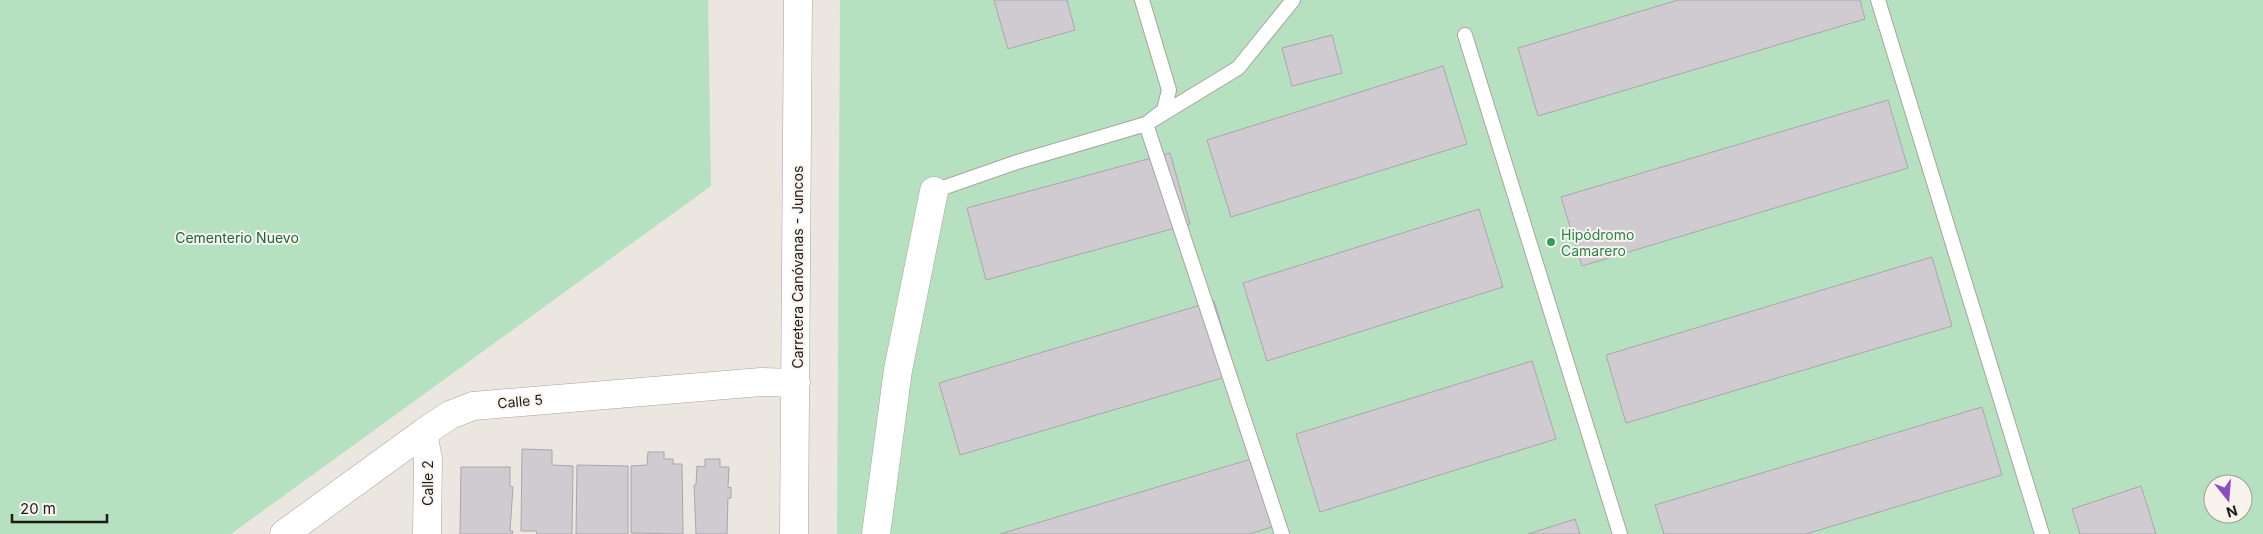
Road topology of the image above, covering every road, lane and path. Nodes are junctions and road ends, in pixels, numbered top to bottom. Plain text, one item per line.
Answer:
1 (798, 0) edge
2 (1142, 0) edge
3 (1293, 0) edge
4 (1878, 0) edge
5 (1465, 35) dead end
6 (1146, 124) junction
7 (934, 191) joint
8 (796, 383) junction
9 (423, 433) junction
10 (284, 534) edge
11 (427, 534) edge
12 (794, 534) edge
13 (876, 534) edge
14 (1282, 534) edge
15 (1620, 534) edge
16 (2042, 534) edge

1 - 8 street, Carretera Canóvanas - Juncos
2 - 6 lane
3 - 6 lane
4 - 16 lane
5 - 15 lane
6 - 7 lane
6 - 14 lane
7 - 13 street
8 - 9 street, Calle 5
8 - 12 street, Carretera Canóvanas - Juncos
9 - 10 street, Calle 5
9 - 11 street, Calle 2

